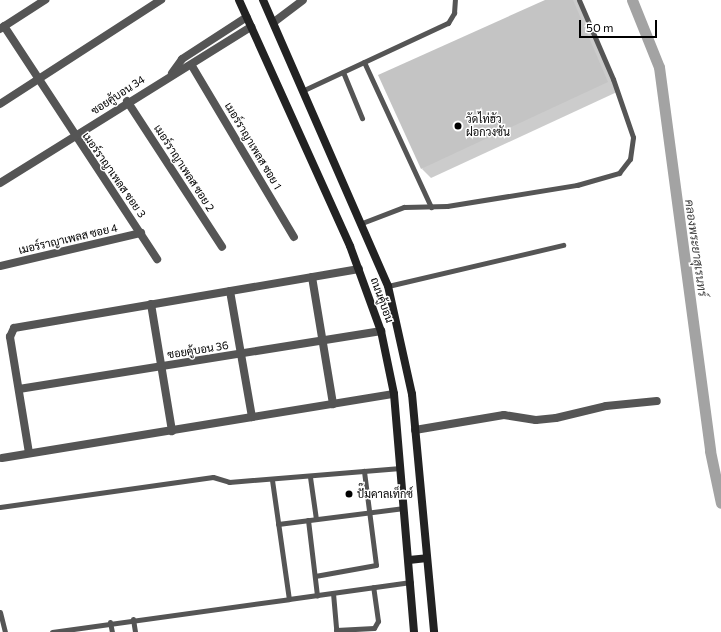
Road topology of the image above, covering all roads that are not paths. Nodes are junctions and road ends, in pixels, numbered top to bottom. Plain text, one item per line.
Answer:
1 (45, 0) edge
2 (161, 0) edge
3 (239, 0) edge
4 (263, 0) edge
5 (303, 0) edge
6 (455, 0) edge
7 (579, 0) edge
8 (247, 18) junction
9 (274, 22) junction
10 (251, 27) junction
11 (2, 28) edge
12 (364, 62) junction
13 (192, 66) junction
14 (343, 72) junction
15 (172, 73) junction
16 (38, 79) junction
17 (304, 90) junction
18 (127, 101) junction
19 (0, 104) edge
20 (362, 118) dead end
21 (75, 135) junction
22 (0, 183) edge
23 (431, 207) junction
24 (362, 223) junction
25 (141, 233) junction
26 (294, 237) dead end
27 (562, 245) dead end
28 (222, 247) dead end
29 (157, 259) dead end
30 (0, 266) edge
31 (359, 269) junction
32 (312, 277) junction
33 (388, 286) junction
34 (230, 291) junction
35 (151, 304) junction
36 (381, 331) junction
37 (323, 340) junction
38 (241, 354) junction
39 (162, 367) junction
40 (19, 389) junction
41 (394, 394) junction
42 (657, 401) dead end
43 (333, 404) junction
44 (252, 417) junction
45 (415, 430) junction
46 (172, 431) junction
47 (30, 453) junction
48 (2, 458) dead end
49 (400, 468) junction
50 (364, 471) junction
51 (310, 477) junction
52 (272, 480) junction
53 (0, 507) edge
54 (404, 508) junction
55 (369, 512) junction
56 (316, 519) junction
57 (308, 520) junction
58 (278, 524) junction
59 (427, 558) junction
60 (409, 560) junction
61 (315, 576) junction
62 (411, 582) junction
63 (373, 587) junction
64 (333, 593) junction
65 (317, 596) junction
66 (289, 599) junction
67 (0, 612) edge
68 (133, 619) junction
69 (110, 622) junction
70 (5, 632) edge
71 (52, 632) edge
72 (112, 632) edge
73 (135, 632) edge
74 (414, 632) edge
75 (434, 632) edge

1 - 11 street
2 - 16 street
3 - 8 main road, ถนนคู้บอน
4 - 9 main road, ถนนคู้บอน
5 - 9 street
6 - 12 lane
7 - 23 lane
8 - 10 main road, ถนนคู้บอน
8 - 15 street, ซอยคู้บอน 34
9 - 17 main road, ถนนคู้บอน
10 - 13 street, ซอยคู้บอน 34
10 - 31 main road, ถนนคู้บอน
11 - 16 street
12 - 14 lane
12 - 23 lane
13 - 15 street, ซอยคู้บอน 34
13 - 26 street, เมอร์ราญาเพลส ซอย 1
14 - 17 lane
14 - 20 lane
15 - 18 street, ซอยคู้บอน 34
16 - 19 street
16 - 21 street
17 - 24 main road, ถนนคู้บอน
18 - 21 street, ซอยคู้บอน 34
18 - 28 street, เมอร์ราญาเพลส ซอย 2
21 - 22 street, เมอร์ราญาเพลส ซอย 3
21 - 25 street, เมอร์ราญาเพลส ซอย 3
23 - 24 lane
24 - 33 main road, ถนนคู้บอน
25 - 29 street, เมอร์ราญาเพลส ซอย 3
25 - 30 street, เมอร์ราญาเพลส ซอย 4
27 - 33 lane
31 - 32 street
31 - 36 main road, ถนนคู้บอน
32 - 34 street
32 - 37 street
33 - 45 main road, ถนนคู้บอน
34 - 35 street
34 - 38 street
35 - 39 street
35 - 40 street
36 - 37 street, ซอยคู้บอน 36
36 - 41 main road, ถนนคู้บอน
37 - 38 street, ซอยคู้บอน 36
37 - 43 street
38 - 39 street, ซอยคู้บอน 36
38 - 44 street
39 - 40 street, ซอยคู้บอน 36
39 - 46 street
40 - 47 street
41 - 43 street
41 - 49 main road, ถนนคู้บอน
42 - 45 street
43 - 44 street
44 - 46 street
45 - 59 main road, ถนนคู้บอน
46 - 47 street
47 - 48 street
49 - 50 lane
49 - 54 main road, ถนนคู้บอน
50 - 51 lane
50 - 55 lane
51 - 52 lane
51 - 56 lane
52 - 53 lane
52 - 58 lane
54 - 55 lane
54 - 60 main road, ถนนคู้บอน
55 - 56 lane
55 - 61 lane
56 - 57 lane
57 - 58 lane
57 - 61 lane
58 - 66 lane
59 - 60 main road
59 - 75 main road, ถนนคู้บอน
60 - 62 main road, ถนนคู้บอน
61 - 65 lane
62 - 63 lane
62 - 74 main road, ถนนคู้บอน
63 - 64 lane
63 - 64 lane
64 - 65 lane
65 - 66 lane
66 - 68 lane
67 - 70 lane
68 - 69 lane
68 - 73 lane
69 - 71 lane
69 - 72 lane

